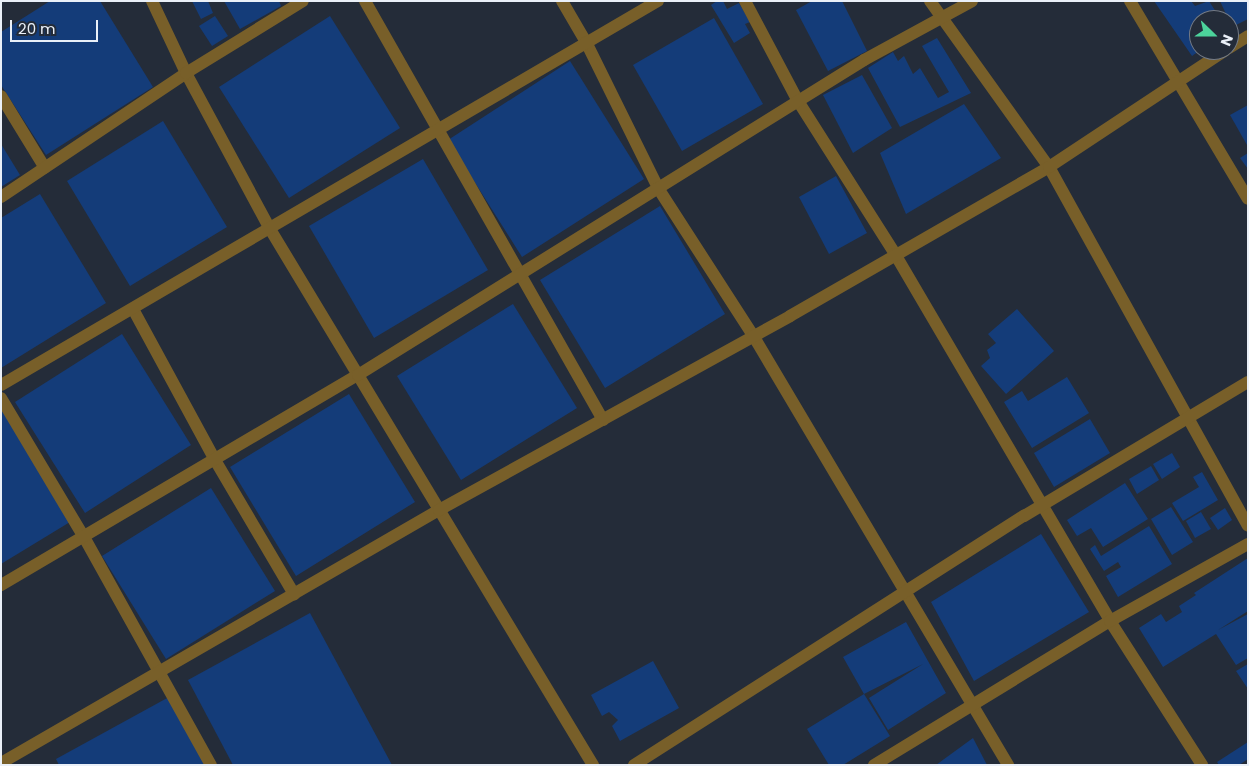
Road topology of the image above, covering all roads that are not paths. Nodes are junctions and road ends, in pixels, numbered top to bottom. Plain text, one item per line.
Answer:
1 (152, 1) edge
2 (303, 1) edge
3 (365, 1) edge
4 (562, 1) edge
5 (658, 1) edge
6 (746, 1) edge
7 (930, 1) edge
8 (972, 1) edge
9 (1130, 1) edge
10 (940, 18) junction
11 (586, 42) junction
12 (1210, 60) edge
13 (186, 73) junction
14 (1177, 80) junction
15 (1, 96) edge
16 (798, 101) junction
17 (436, 131) junction
18 (1049, 167) junction
19 (45, 168) junction
20 (658, 188) junction
21 (1, 197) edge
22 (1248, 199) edge
23 (270, 229) junction
24 (895, 254) junction
25 (519, 275) junction
26 (133, 309) junction
27 (754, 337) junction
28 (358, 375) junction
29 (1248, 382) edge
30 (1, 385) edge
31 (1, 398) edge
32 (1188, 418) junction
33 (603, 420) junction
34 (215, 460) junction
35 (1041, 505) junction
36 (439, 510) junction
37 (1248, 526) edge
38 (84, 537) junction
39 (1248, 544) edge
40 (1, 586) edge
41 (903, 593) junction
42 (294, 594) junction
43 (1110, 621) junction
44 (159, 671) junction
45 (973, 704) junction
46 (1, 763) edge
47 (211, 765) edge
48 (593, 765) edge
49 (634, 765) edge
50 (874, 765) edge
51 (1008, 765) edge
52 (1202, 765) edge

1 - 13 street
2 - 13 street
3 - 17 street
4 - 11 street
5 - 11 street
6 - 16 street
7 - 10 street
8 - 10 street
9 - 14 street
10 - 16 street
10 - 18 street
11 - 17 street
11 - 20 street
12 - 14 street
13 - 19 street
13 - 23 street
14 - 18 street
14 - 22 street
15 - 19 street
16 - 20 street
16 - 24 street
17 - 23 street
17 - 25 street
18 - 24 street
18 - 32 street
19 - 21 street
20 - 25 street
20 - 27 street
23 - 26 street
23 - 28 street
24 - 27 street
24 - 35 street
25 - 28 street
25 - 33 street
26 - 30 street
26 - 34 street
27 - 33 street
27 - 41 street
28 - 34 street
28 - 36 street
29 - 32 street
31 - 38 street
32 - 35 street
32 - 37 street
33 - 36 street
34 - 38 street
34 - 42 street
35 - 41 street
35 - 43 street
36 - 42 street
36 - 48 street
38 - 40 street
38 - 44 street
39 - 43 street
41 - 45 street
41 - 49 street
42 - 44 street
43 - 45 street
43 - 52 street
44 - 46 street
44 - 47 street
45 - 50 street
45 - 51 street

